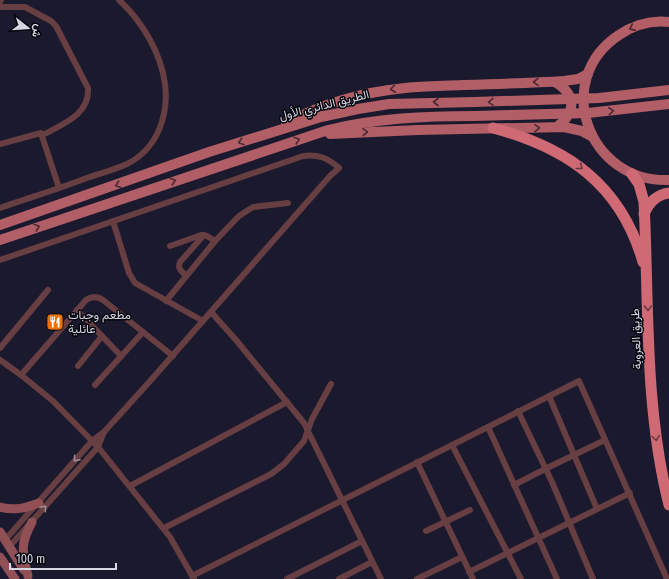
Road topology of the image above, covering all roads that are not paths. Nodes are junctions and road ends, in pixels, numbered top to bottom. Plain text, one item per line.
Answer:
1 (119, 0) edge
2 (0, 7) edge
3 (669, 22) edge
4 (588, 74) junction
5 (554, 82) junction
6 (669, 90) edge
7 (669, 104) edge
8 (557, 127) junction
9 (494, 128) junction
10 (267, 133) junction
11 (312, 134) junction
12 (43, 135) junction
13 (592, 137) junction
14 (0, 144) edge
15 (632, 174) junction
16 (669, 180) edge
17 (59, 188) junction
18 (669, 193) edge
19 (288, 203) dead end
20 (0, 208) edge
21 (644, 214) junction
22 (114, 221) junction
23 (0, 225) edge
24 (204, 235) junction
25 (0, 240) edge
26 (215, 241) junction
27 (170, 246) dead end
28 (0, 260) edge
29 (186, 276) junction
30 (647, 280) junction
31 (48, 290) dead end
32 (166, 301) junction
33 (77, 310) junction
34 (211, 312) junction
35 (203, 321) junction
36 (143, 332) junction
37 (102, 336) junction
38 (0, 348) edge
39 (121, 356) junction
40 (173, 356) junction
41 (0, 360) edge
42 (78, 366) dead end
43 (20, 375) junction
44 (331, 384) dead end
45 (95, 385) dead end
46 (549, 396) junction
47 (287, 402) junction
48 (518, 411) junction
49 (488, 426) junction
50 (309, 430) junction
51 (104, 432) junction
52 (605, 440) junction
53 (92, 441) junction
54 (452, 445) junction
55 (98, 447) junction
56 (574, 456) junction
57 (417, 462) junction
58 (545, 469) junction
59 (514, 485) junction
60 (130, 486) junction
61 (630, 493) junction
62 (342, 500) junction
63 (38, 503) junction
64 (669, 505) edge
65 (0, 508) edge
66 (597, 509) junction
67 (470, 510) dead end
68 (446, 521) junction
69 (32, 522) junction
70 (570, 523) junction
71 (164, 528) junction
72 (426, 531) dead end
73 (0, 532) edge
74 (538, 538) junction
75 (362, 540) junction
76 (5, 544) edge
77 (508, 553) junction
78 (0, 557) edge
79 (462, 557) junction
80 (372, 562) junction
81 (469, 572) junction
82 (193, 577) edge
83 (29, 578) edge
84 (15, 579) edge
85 (288, 579) edge
86 (339, 579) edge
87 (381, 579) edge
88 (417, 579) edge
89 (473, 579) edge
90 (521, 579) edge
91 (556, 579) edge
92 (593, 579) edge
93 (667, 579) edge

1 - 17 street
2 - 12 street
3 -> 4 main road
4 - 5 main road
4 - 13 main road
5 - 8 main road
5 -> 10 main road
6 -> 10 main road, الطريق الدائري الأول, bridge
11 -> 7 main road, الطريق الدائري الأول, bridge
9 -> 8 main road
8 - 13 main road
11 -> 9 main road
9 -> 30 highway
10 -> 23 main road, الطريق الدائري الأول
25 -> 11 main road, الطريق الدائري الأول
12 - 14 street
12 - 17 street
13 - 15 main road
15 - 16 main road
15 - 21 highway, طريق العروبة
17 - 20 street
18 - 21 highway
19 - 26 street
21 - 30 highway, طريق العروبة
22 - 28 street
22 - 32 street
22 - 34 street
24 - 26 street
24 - 27 street
24 - 29 street
26 - 29 street
29 - 32 street
30 -> 64 highway, طريق العروبة
31 - 38 street
32 - 35 street
33 - 36 street
33 - 37 street
33 - 43 street
34 - 35 street
34 - 47 street
35 - 40 street
36 - 39 street
36 - 40 street
37 - 39 street
37 - 42 street
39 - 45 street
40 - 51 street
41 - 43 street
43 - 53 street
44 - 50 street
46 - 48 street
46 - 52 street
46 - 56 street
47 - 50 street
47 - 60 street
48 - 49 street
48 - 58 street
49 - 54 street
49 - 59 street
50 - 62 street
50 - 71 street
51 - 53 street
51 - 55 street
52 - 56 street
52 - 61 street
53 - 55 street
53 -> 63 street
54 - 57 street
54 - 77 street
55 - 60 street
69 -> 55 street
56 - 58 street
56 - 66 street
57 - 62 street
57 - 68 street
58 - 59 street
58 - 70 street
59 - 74 street
60 - 71 street
61 - 66 street
61 - 93 street
62 - 75 street
62 - 82 street
63 - 65 main road
63 - 76 street
66 - 70 street
67 - 68 street
68 - 72 street
68 - 79 street
69 - 76 street
69 - 83 main road
70 - 74 street
70 - 92 street
71 - 82 street
73 - 76 main road
74 - 77 street
74 - 91 street
75 - 80 street
75 - 85 street
76 - 78 main road
76 - 83 main road
77 - 81 street
77 - 90 street
78 - 84 main road
79 - 81 street
79 - 88 street
80 - 86 street
80 - 87 street
81 - 89 street

